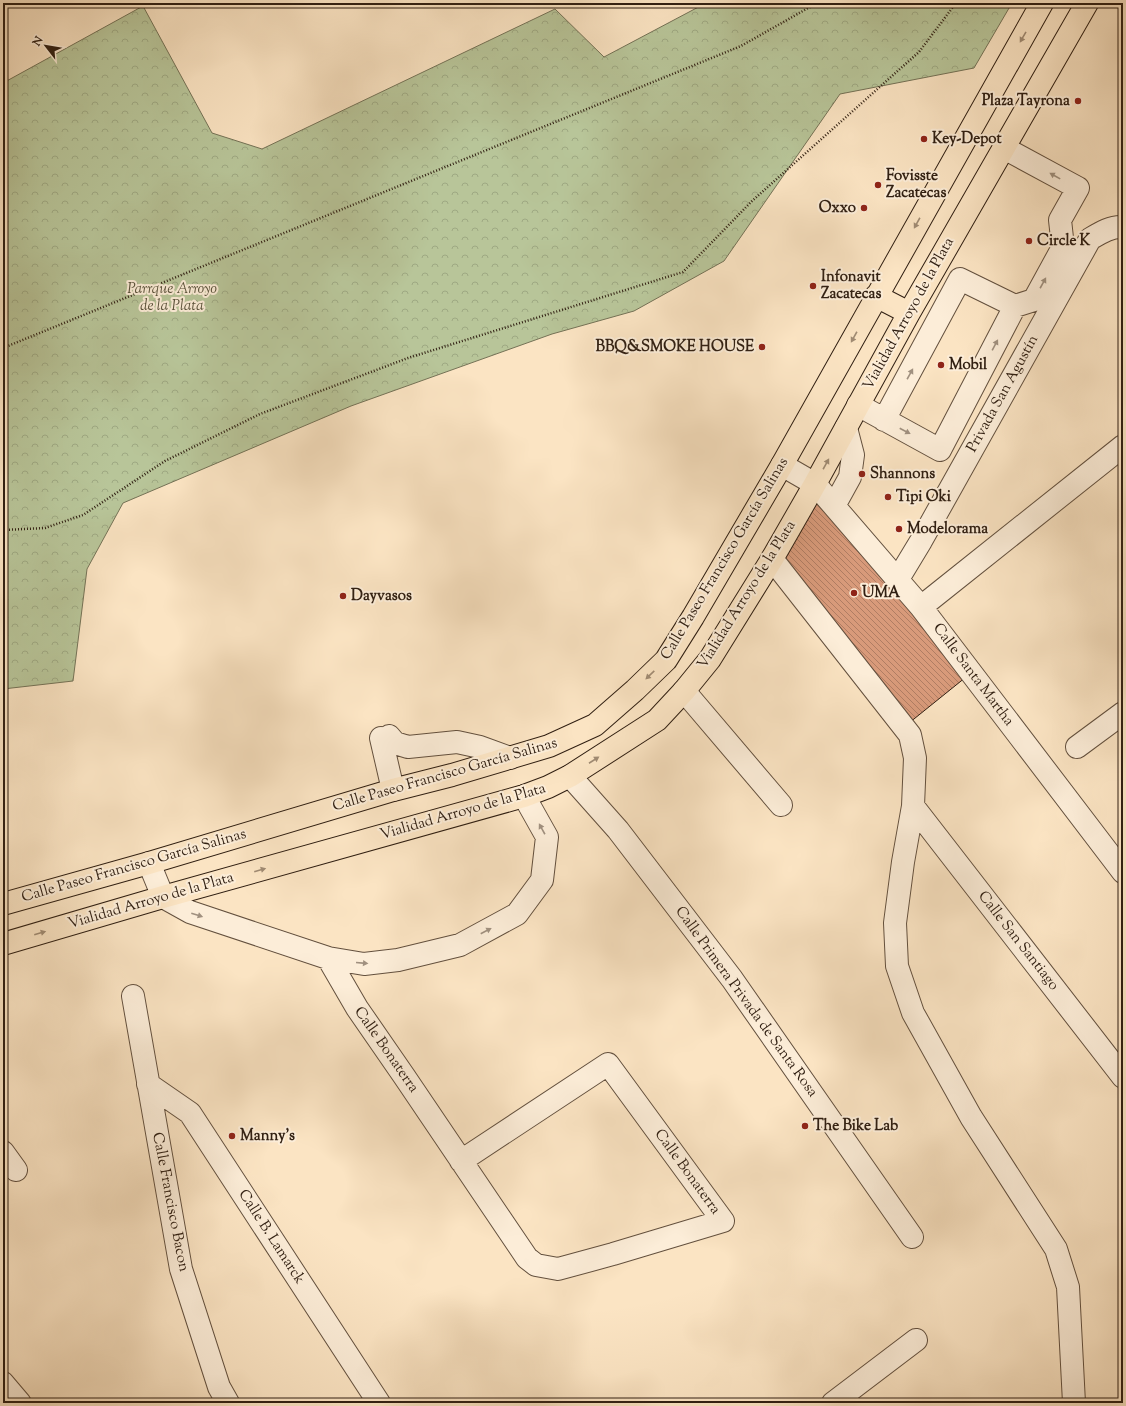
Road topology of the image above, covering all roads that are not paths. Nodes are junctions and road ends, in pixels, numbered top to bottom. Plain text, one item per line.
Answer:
1 (1042, 3) edge
2 (1087, 3) edge
3 (1004, 148) junction
4 (1123, 228) edge
5 (876, 296) junction
6 (1015, 306) junction
7 (910, 313) junction
8 (935, 327) junction
9 (858, 406) junction
10 (884, 420) junction
11 (846, 428) junction
12 (1123, 446) edge
13 (782, 465) junction
14 (815, 484) junction
15 (834, 506) junction
16 (772, 559) junction
17 (898, 579) junction
18 (921, 607) junction
19 (684, 691) junction
20 (1123, 713) edge
21 (1078, 747) dead end
22 (510, 758) junction
23 (570, 776) junction
24 (393, 790) junction
25 (524, 796) junction
26 (781, 805) dead end
27 (913, 806) junction
28 (149, 863) junction
29 (1123, 872) edge
30 (163, 897) junction
31 (3, 904) edge
32 (3, 944) edge
33 (328, 958) junction
34 (132, 996) dead end
35 (1123, 1077) edge
36 (148, 1084) junction
37 (3, 1152) edge
38 (461, 1161) junction
39 (16, 1170) dead end
40 (912, 1237) dead end
41 (916, 1340) dead end
42 (3, 1383) edge
43 (20, 1403) edge
44 (228, 1403) edge
45 (379, 1403) edge
46 (833, 1403) edge
47 (1074, 1403) edge

1 -> 5 main road, Calle Paseo Francisco García Salinas
2 - 3 main road, Vialidad Arroyo de la Plata
6 -> 3 street
3 - 7 main road, Vialidad Arroyo de la Plata
4 - 17 street, Privada San Agustín
5 - 7 main road
5 -> 13 main road, Calle Paseo Francisco García Salinas
6 - 8 street
10 -> 6 street
7 - 8 street
7 - 9 main road, Vialidad Arroyo de la Plata
10 -> 8 street
9 - 10 street
9 - 11 main road, Vialidad Arroyo de la Plata
14 -> 11 main road, Vialidad Arroyo de la Plata
11 - 15 street
12 - 18 street
13 - 14 street, Calle Santa Martha
13 -> 22 main road, Calle Paseo Francisco García Salinas
14 - 15 street, Calle Santa Martha
14 - 16 main road, Vialidad Arroyo de la Plata
15 - 17 street, Calle Santa Martha
16 - 19 main road, Vialidad Arroyo de la Plata
16 - 27 street
17 - 18 street, Calle Santa Martha
18 - 29 street, Calle Santa Martha
23 -> 19 main road, Vialidad Arroyo de la Plata
19 - 26 street
20 - 21 street
22 - 24 main road, Calle Paseo Francisco García Salinas
22 - 24 street
23 - 25 main road, Vialidad Arroyo de la Plata
23 - 40 street, Calle Primera Privada de Santa Rosa
24 - 28 main road, Calle Paseo Francisco García Salinas
30 -> 25 main road, Vialidad Arroyo de la Plata
33 -> 25 street
27 - 35 street, Calle San Santiago
27 - 47 street
28 - 30 street
28 - 31 main road, Calle Paseo Francisco García Salinas
32 -> 30 main road, Vialidad Arroyo de la Plata
30 -> 33 street
33 - 38 street, Calle Bonaterra
34 - 36 street, Calle Francisco Bacon
36 - 44 street, Calle Francisco Bacon
36 - 45 street, Calle B. Lamarck
37 - 39 street
38 - 38 street, Calle Bonaterra
41 - 46 street
42 - 43 street

